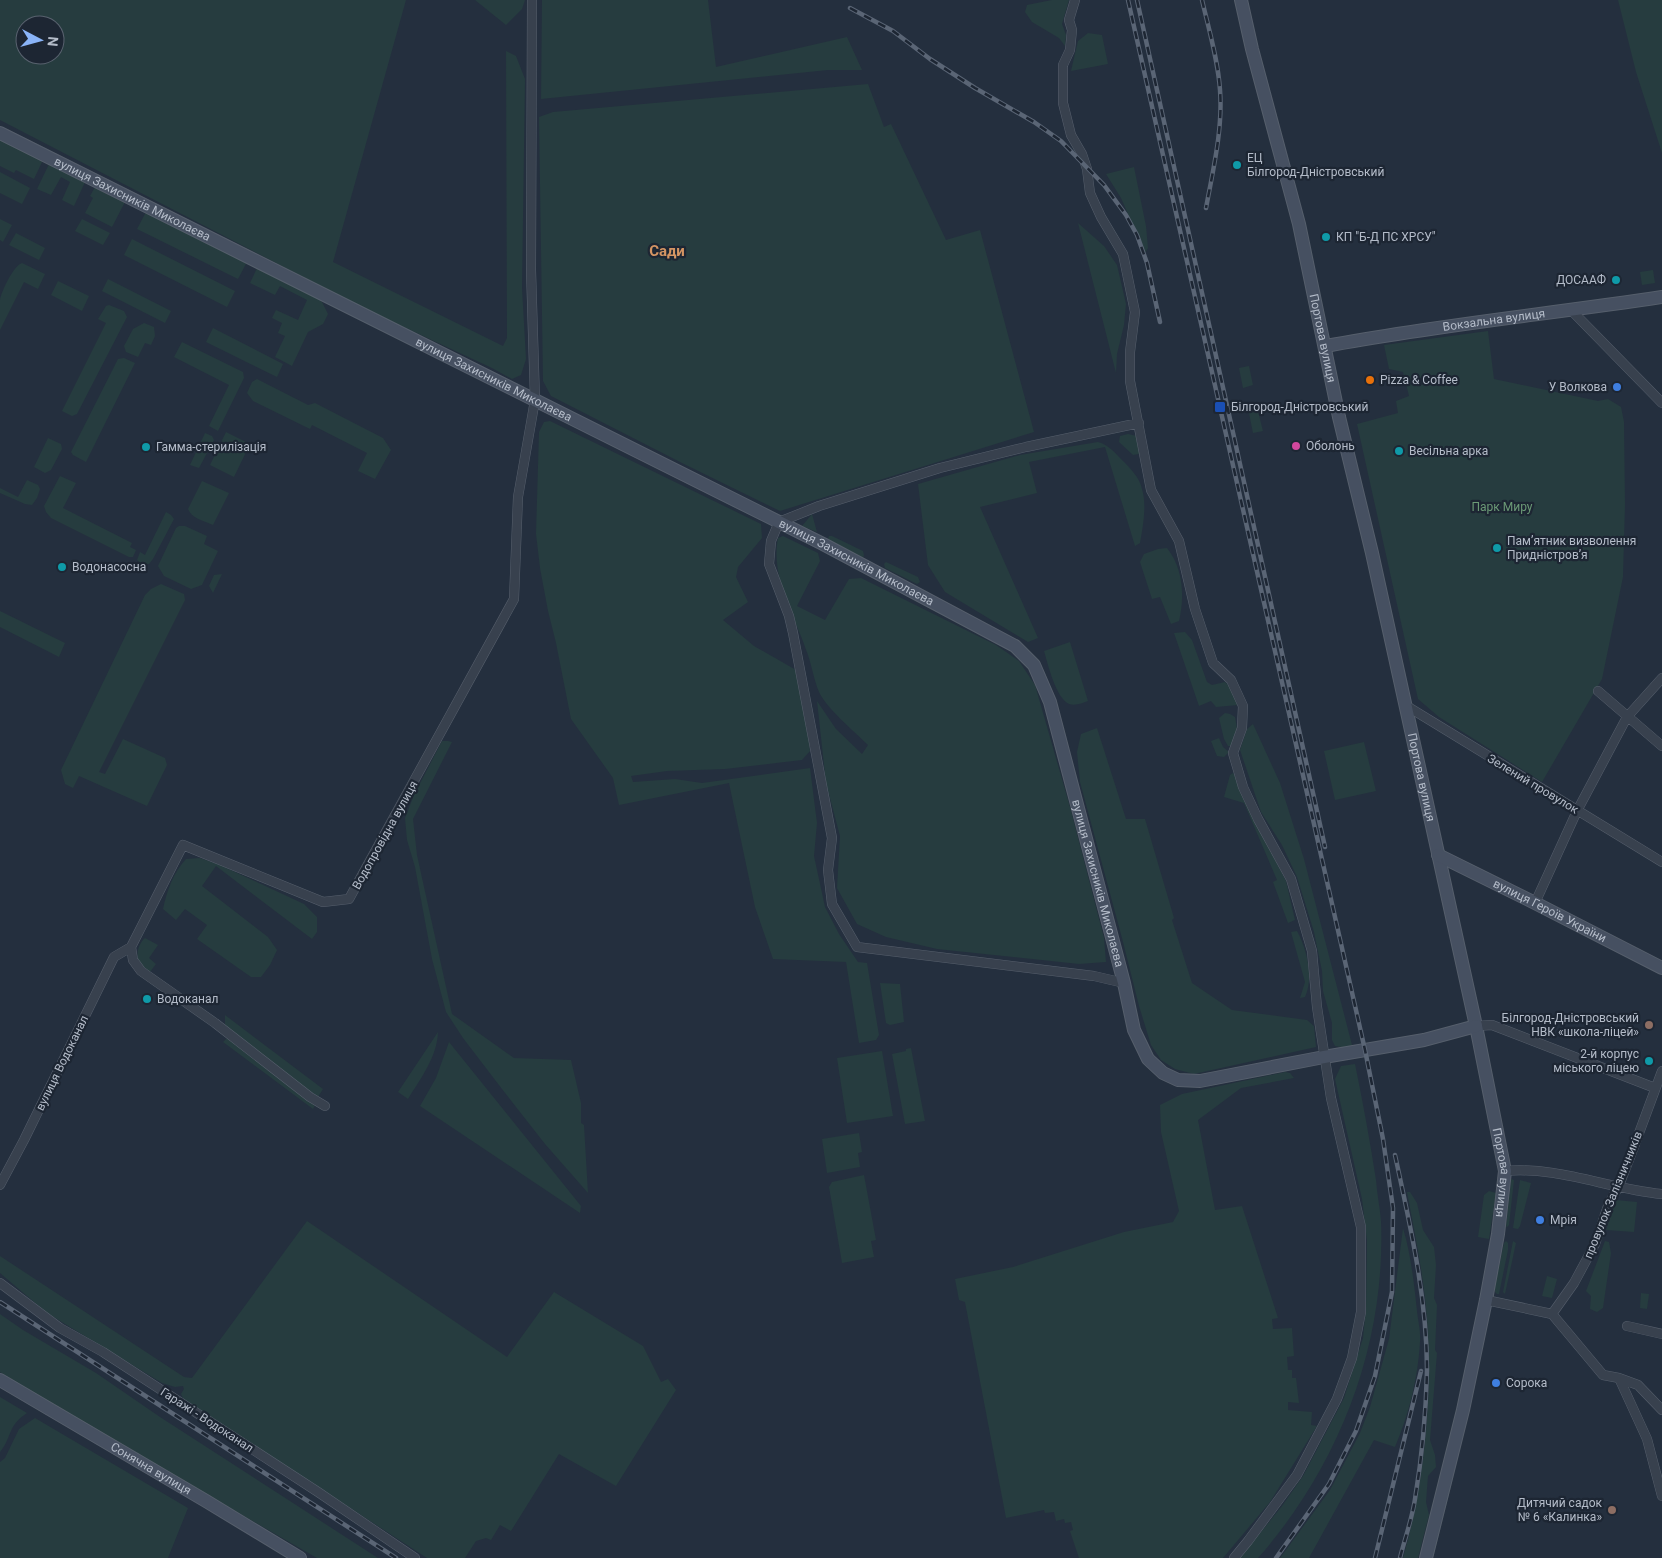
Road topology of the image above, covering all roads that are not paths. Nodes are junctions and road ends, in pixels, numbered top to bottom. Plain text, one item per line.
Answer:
1 (532, 0) edge
2 (1075, 0) edge
3 (1241, 0) edge
4 (0, 133) edge
5 (1662, 297) edge
6 (1572, 311) junction
7 (1326, 346) junction
8 (535, 400) junction
9 (1662, 403) edge
10 (1139, 423) junction
11 (779, 522) junction
12 (1662, 678) edge
13 (1598, 691) dead end
14 (1405, 705) junction
15 (1627, 717) junction
16 (1662, 746) edge
17 (1577, 811) junction
18 (1438, 855) junction
19 (1662, 862) edge
20 (1535, 903) junction
21 (131, 947) junction
22 (1662, 968) edge
23 (1124, 983) junction
24 (1476, 1026) junction
25 (1324, 1056) junction
26 (1662, 1071) edge
27 (1655, 1088) junction
28 (325, 1106) dead end
29 (1505, 1171) junction
30 (0, 1185) edge
31 (1618, 1188) junction
32 (1662, 1194) edge
33 (0, 1283) edge
34 (1486, 1300) junction
35 (1552, 1314) junction
36 (1627, 1326) dead end
37 (1662, 1334) edge
38 (1619, 1378) junction
39 (0, 1380) edge
40 (1662, 1410) edge
41 (1662, 1496) edge
42 (300, 1558) edge
43 (415, 1558) edge
44 (1234, 1558) edge
45 (1426, 1558) edge

1 - 8 street
2 - 10 street
3 - 7 street, Портова вулиця
4 - 8 street, вулиця Захисників Миколаєва
5 - 6 street, Вокзальна вулиця
6 - 7 street, Вокзальна вулиця
6 - 9 street
7 - 14 street, Портова вулиця
8 - 11 street, вулиця Захисників Миколаєва
8 - 21 street, Водопровідна вулиця
10 - 11 street
10 - 25 street
11 - 23 street, вулиця Захисників Миколаєва
11 - 23 street
12 - 15 street
13 - 15 street
14 - 17 street, Зелений провулок
14 - 18 street, Портова вулиця
15 - 16 street
15 - 17 street
17 - 19 street, Зелений провулок
17 - 20 street
18 - 20 street, вулиця Героїв України
18 - 24 street, Портова вулиця
20 - 22 street, вулиця Героїв України
21 - 28 street
21 - 30 street, вулиця Водоканал
23 - 25 street, вулиця Захисників Миколаєва
24 - 25 street, вулиця Захисників Миколаєва
24 - 27 street
24 - 29 street, Портова вулиця
25 - 44 street
26 - 27 street, провулок Залізничників
27 - 31 street, провулок Залізничників
29 - 31 street
29 - 34 street, Портова вулиця
31 - 32 street
31 - 35 street, провулок Залізничників
33 - 43 street, Гаражі - Водоканал
34 - 35 street
34 - 45 street, Портова вулиця
35 - 38 street
36 - 37 street
38 - 40 street
38 - 41 street
39 - 42 street, Сонячна вулиця

